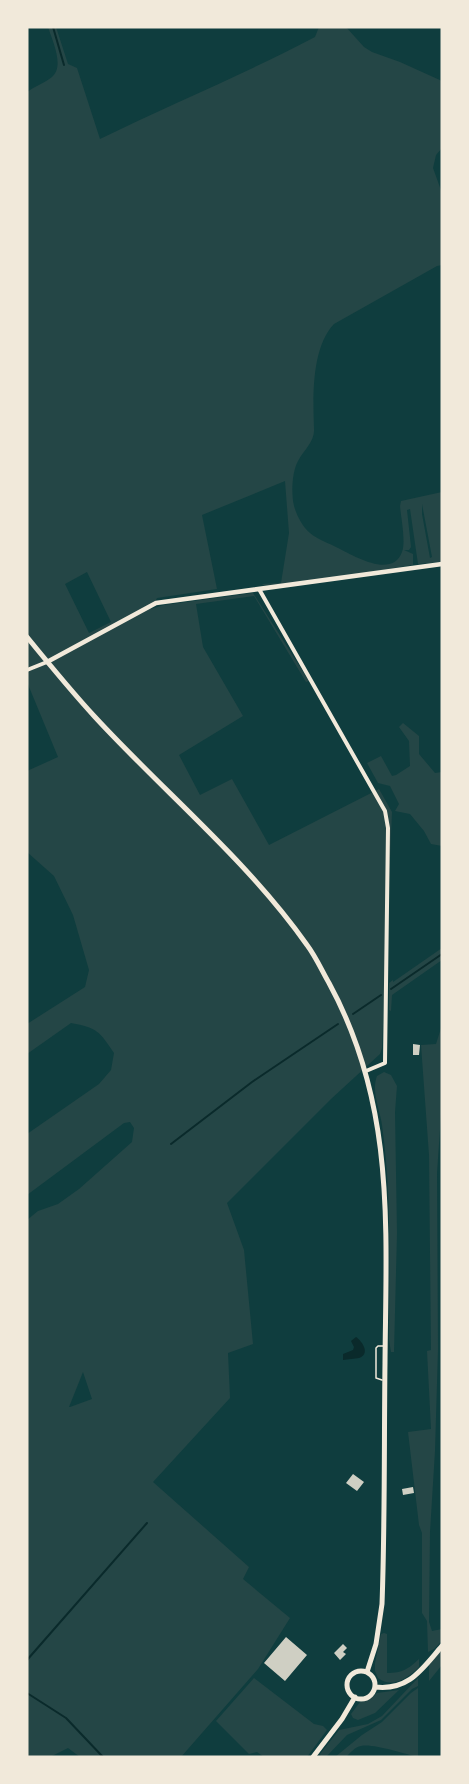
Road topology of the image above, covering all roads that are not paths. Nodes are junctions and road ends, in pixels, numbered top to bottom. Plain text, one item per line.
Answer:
1 (442, 564) edge
2 (258, 588) junction
3 (27, 637) edge
4 (46, 662) junction
5 (27, 670) edge
6 (366, 1071) junction
7 (385, 1346) junction
8 (385, 1380) junction
9 (442, 1646) edge
10 (366, 1672) junction
11 (375, 1686) junction
12 (355, 1697) junction
13 (313, 1757) edge

1 - 2 street
2 - 4 street
2 - 6 street
3 - 4 main road
4 - 5 street
4 - 6 main road
6 - 7 main road
7 - 8 main road
7 - 8 lane
8 - 10 main road
9 - 11 main road
10 - 11 main road
10 - 12 main road
11 - 12 main road
12 - 13 main road

